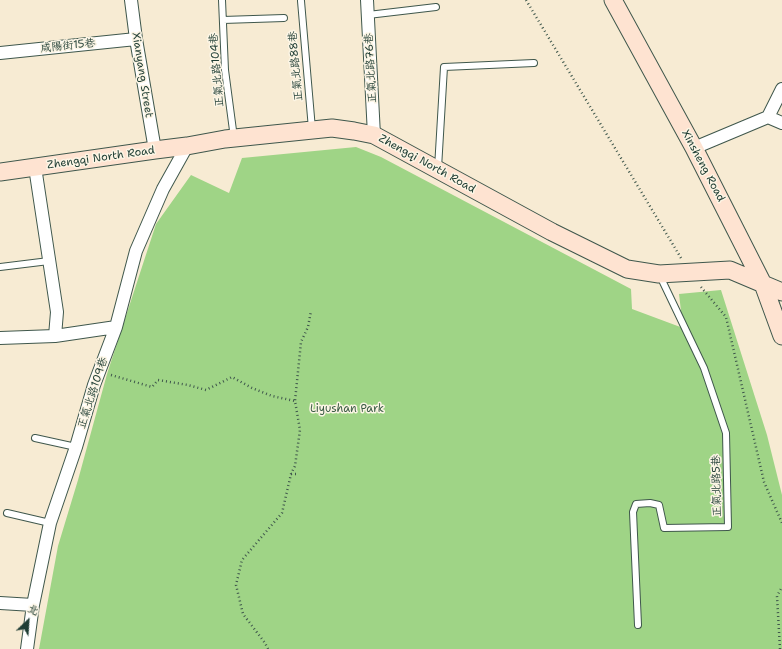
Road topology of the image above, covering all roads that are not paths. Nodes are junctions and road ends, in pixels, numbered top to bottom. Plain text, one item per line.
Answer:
1 (131, 0) edge
2 (222, 0) edge
3 (367, 0) edge
4 (613, 0) edge
5 (301, 1) dead end
6 (436, 7) dead end
7 (368, 15) junction
8 (284, 18) dead end
9 (223, 20) junction
10 (136, 39) junction
11 (0, 53) edge
12 (534, 63) dead end
13 (782, 89) edge
14 (768, 117) junction
15 (782, 123) edge
16 (312, 130) junction
17 (374, 135) junction
18 (234, 138) junction
19 (187, 146) junction
20 (694, 148) junction
21 (155, 150) junction
22 (35, 167) junction
23 (438, 171) junction
24 (0, 172) edge
25 (49, 261) junction
26 (0, 267) edge
27 (659, 274) junction
28 (763, 284) junction
29 (782, 292) edge
30 (116, 327) junction
31 (56, 336) junction
32 (782, 336) edge
33 (0, 338) edge
34 (35, 438) dead end
35 (76, 447) junction
36 (7, 513) dead end
37 (50, 523) junction
38 (0, 603) edge
39 (33, 605) junction
40 (638, 625) dead end
41 (27, 649) edge

1 - 10 street, Xianyang Street
2 - 9 lane, 正氣北路104巷
3 - 7 street, 正氣北路76巷
4 - 20 street, Xinsheng Road
5 - 16 lane, 正氣北路88巷
6 - 7 lane
7 - 17 street, 正氣北路76巷
8 - 9 lane
9 - 18 lane, 正氣北路104巷
10 - 11 street, 咸陽街15巷
10 - 21 street, Xianyang Street
12 - 23 lane
13 - 14 street
14 - 15 street
14 - 20 street
16 - 17 street, Zhengqi North Road
16 - 18 street, Zhengqi North Road
17 - 23 street, Zhengqi North Road
18 - 19 street, Zhengqi North Road
19 - 21 street, Zhengqi North Road
19 - 30 street, 正氣北路109巷
20 - 28 street, Xinsheng Road
21 - 22 street, Zhengqi North Road
22 - 24 street, Zhengqi North Road
22 - 25 street
23 - 27 street, Zhengqi North Road
25 - 26 lane
25 - 31 street
27 - 28 street, Zhengqi North Road
27 - 40 lane, 正氣北路5巷
28 - 29 street, Zhengqi North Road
28 - 32 street, Xinsheng Road
30 - 31 street
30 - 35 street, 正氣北路109巷
31 - 33 street
34 - 35 lane
35 - 37 street, 正氣北路109巷
36 - 37 lane
37 - 39 street, 正氣北路109巷
38 - 39 street
39 - 41 street, 正氣北路109巷

